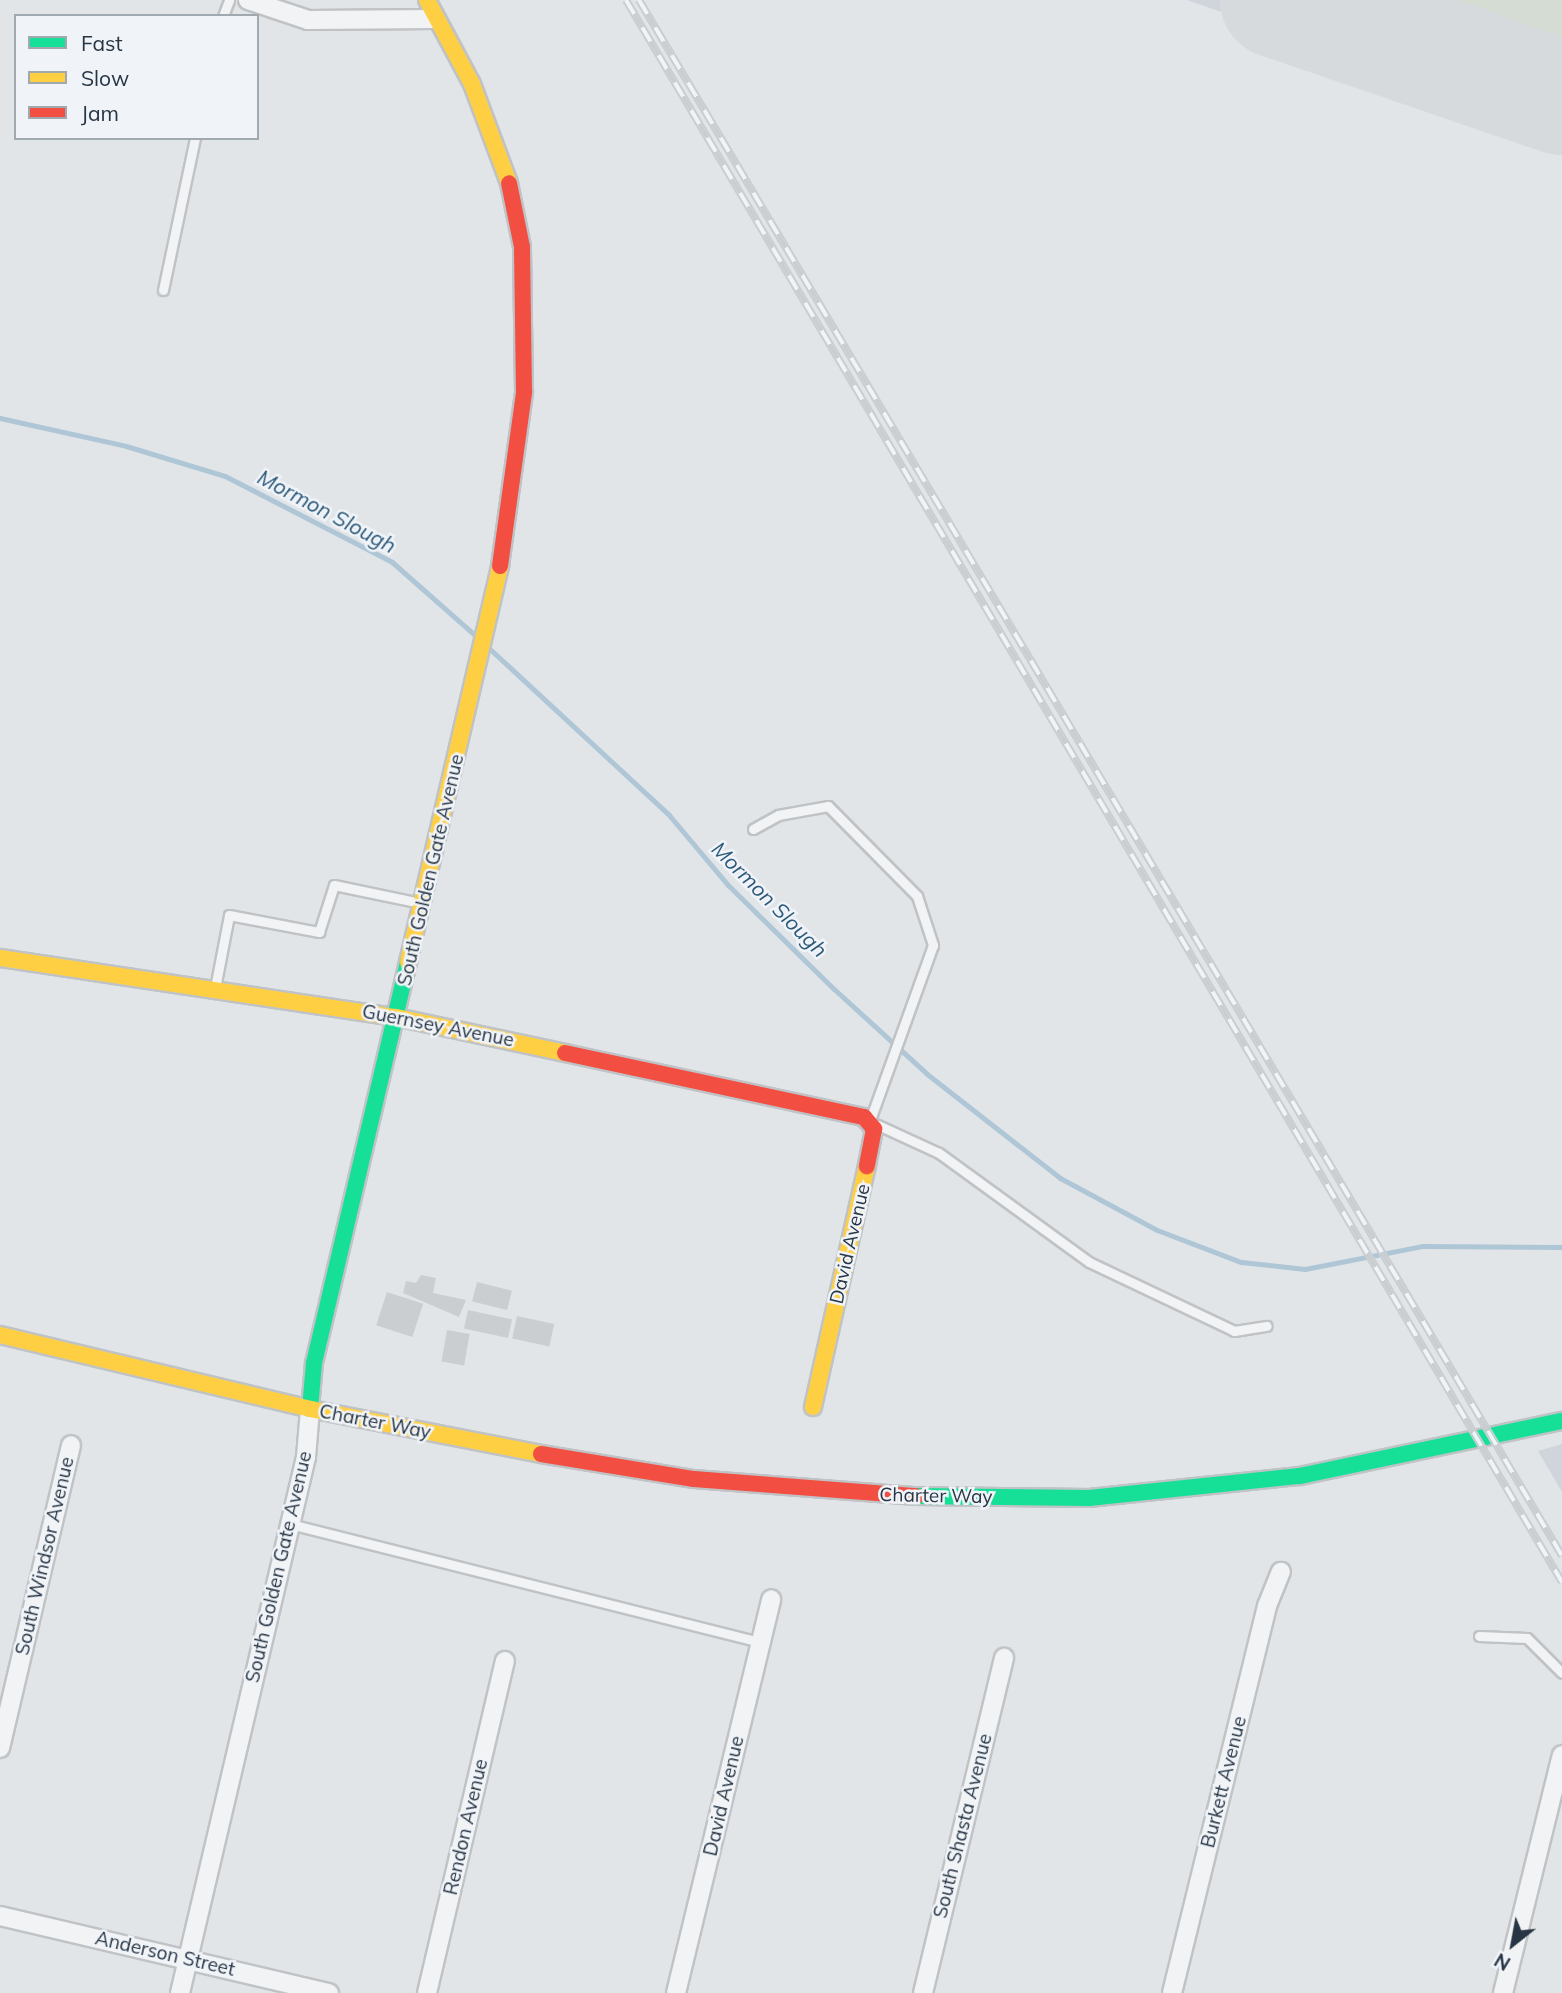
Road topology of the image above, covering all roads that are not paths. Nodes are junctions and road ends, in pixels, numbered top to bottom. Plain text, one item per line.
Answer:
1 (248, 0) edge
2 (426, 0) edge
3 (435, 19) junction
4 (195, 140) edge
5 (163, 290) dead end
6 (753, 829) dead end
7 (424, 904) junction
8 (0, 958) edge
9 (214, 990) junction
10 (396, 1017) junction
11 (870, 1122) junction
12 (1267, 1326) dead end
13 (0, 1335) edge
14 (813, 1407) dead end
15 (310, 1409) junction
16 (1562, 1421) edge
17 (71, 1445) dead end
18 (290, 1524) junction
19 (1282, 1572) dead end
20 (771, 1599) dead end
21 (1479, 1636) dead end
22 (761, 1642) junction
23 (1004, 1658) dead end
24 (505, 1661) dead end
25 (1562, 1673) edge
26 (0, 1748) edge
27 (1562, 1755) edge
28 (0, 1916) edge
29 (188, 1960) junction
30 (180, 1993) edge
31 (329, 1993) edge
32 (427, 1993) edge
33 (677, 1993) edge
34 (923, 1993) edge
35 (1172, 1993) edge
36 (1503, 1993) edge

1 - 3 street
2 - 3 street, South Golden Gate Avenue
3 - 7 street, South Golden Gate Avenue
4 - 5 lane
6 - 11 lane
7 - 9 lane
7 - 10 street, South Golden Gate Avenue
8 - 9 street, Guernsey Avenue
9 - 10 street, Guernsey Avenue
10 - 11 street, Guernsey Avenue
10 - 15 street, South Golden Gate Avenue
11 - 12 lane
11 - 14 street, David Avenue
13 - 15 street, Charter Way
15 - 16 street, Charter Way
15 - 18 street, South Golden Gate Avenue
17 - 26 street, South Windsor Avenue
18 - 22 lane
18 - 29 street, South Golden Gate Avenue
19 - 35 street, Burkett Avenue
20 - 22 street, David Avenue
21 - 25 lane
22 - 33 street, David Avenue
23 - 34 street, South Shasta Avenue
24 - 32 street, Rendon Avenue
27 - 36 street
28 - 29 street, Anderson Street
29 - 30 street, South Golden Gate Avenue
29 - 31 street, Anderson Street

